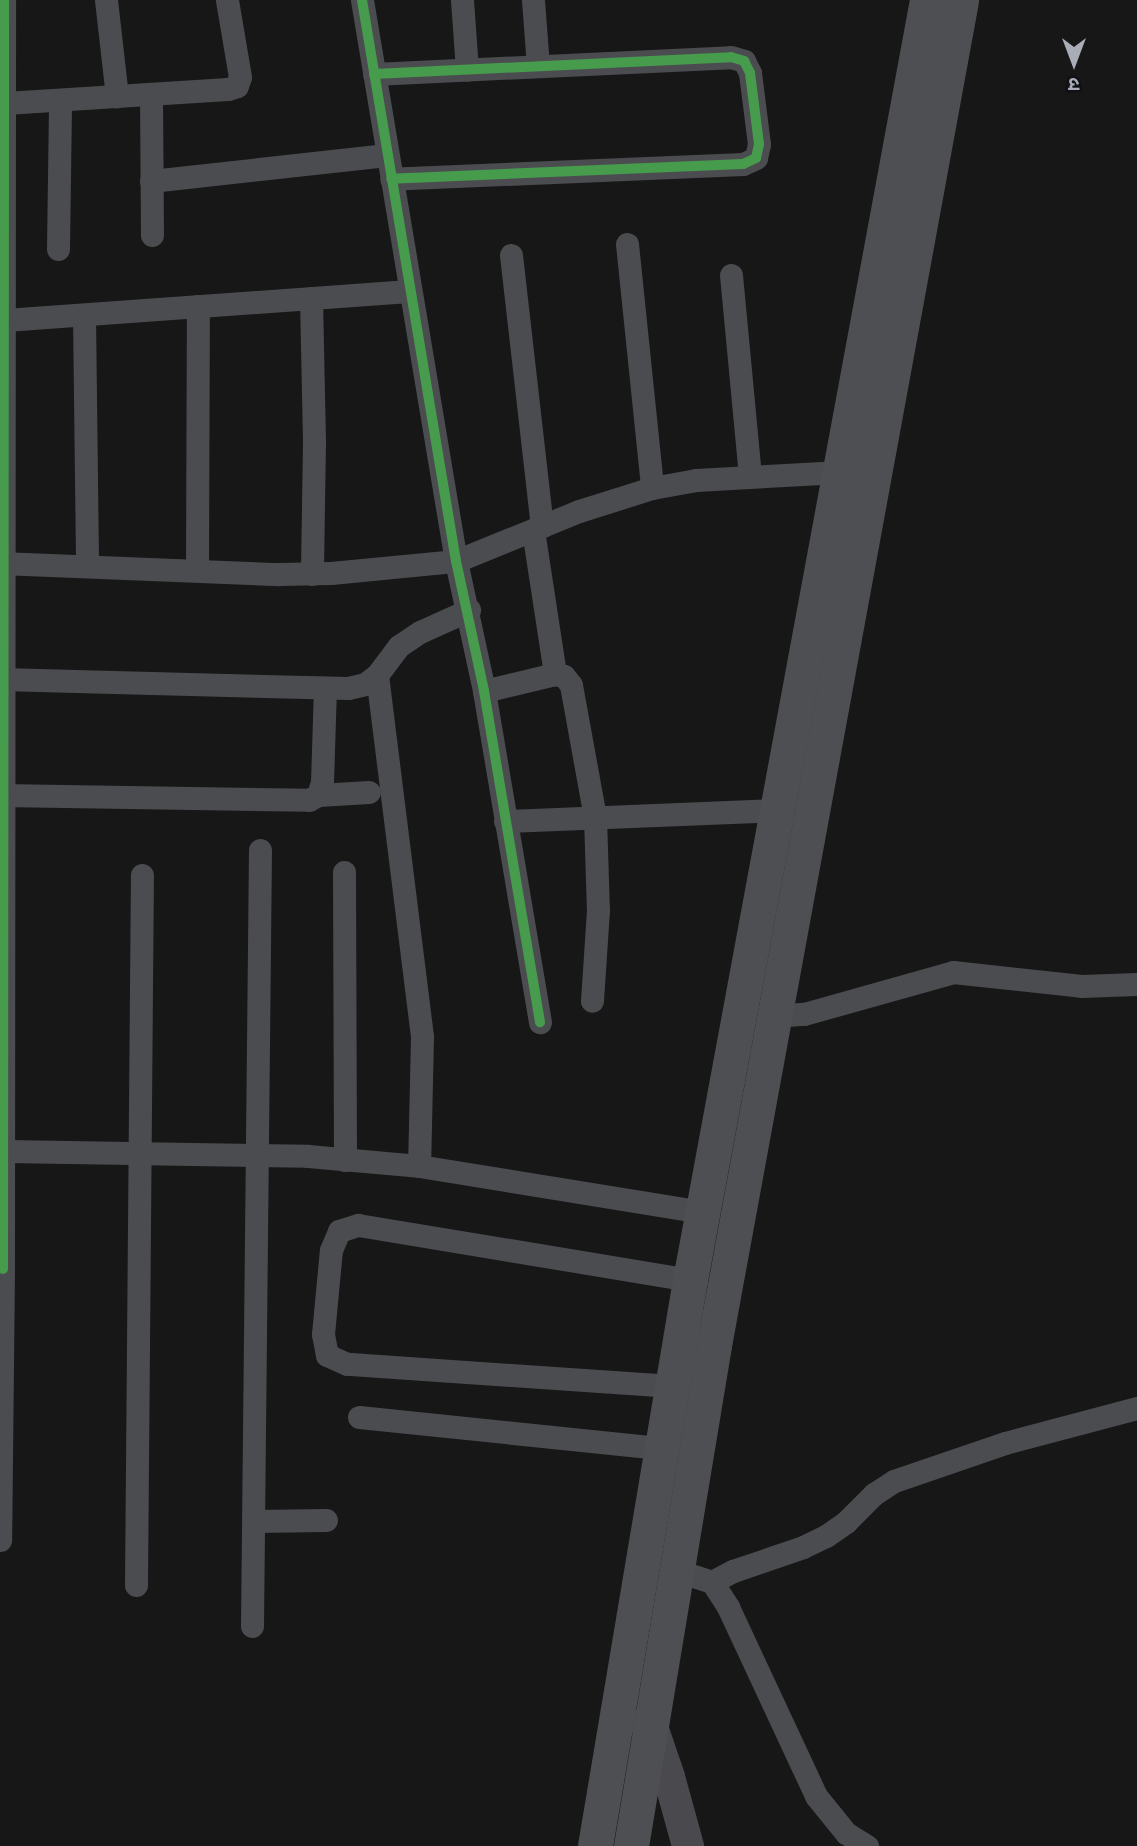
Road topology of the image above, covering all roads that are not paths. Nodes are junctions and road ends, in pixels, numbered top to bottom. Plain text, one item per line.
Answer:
1 (106, 0) edge
2 (227, 0) edge
3 (362, 0) edge
4 (462, 0) edge
5 (533, 0) edge
6 (927, 0) edge
7 (961, 0) edge
8 (3, 11) edge
9 (538, 66) junction
10 (467, 70) junction
11 (374, 74) junction
12 (151, 94) junction
13 (117, 96) junction
14 (60, 100) junction
15 (5, 103) junction
16 (387, 155) junction
17 (391, 179) junction
18 (151, 181) junction
19 (152, 235) dead end
20 (627, 244) dead end
21 (58, 249) dead end
22 (511, 255) dead end
23 (732, 275) dead end
24 (409, 291) junction
25 (311, 298) junction
26 (198, 306) junction
27 (84, 315) junction
28 (5, 320) junction
29 (840, 472) junction
30 (750, 476) junction
31 (652, 488) junction
32 (537, 528) junction
33 (456, 561) junction
34 (2, 563) edge
35 (87, 566) junction
36 (198, 570) junction
37 (312, 574) junction
38 (468, 610) junction
39 (555, 674) junction
40 (377, 676) junction
41 (2, 679) edge
42 (325, 688) junction
43 (484, 691) junction
44 (369, 792) dead end
45 (2, 795) edge
46 (318, 795) junction
47 (777, 810) junction
48 (595, 817) junction
49 (505, 821) junction
50 (260, 850) dead end
51 (344, 872) dead end
52 (142, 875) dead end
53 (1137, 984) edge
54 (592, 1001) dead end
55 (773, 1016) junction
56 (540, 1022) dead end
57 (5, 1151) junction
58 (139, 1153) junction
59 (259, 1154) junction
60 (345, 1160) junction
61 (419, 1166) junction
62 (703, 1212) junction
63 (2, 1269) edge
64 (690, 1280) junction
65 (672, 1387) junction
66 (1137, 1408) edge
67 (359, 1417) dead end
68 (662, 1448) junction
69 (0, 1471) edge
70 (254, 1521) junction
71 (326, 1521) dead end
72 (0, 1540) edge
73 (676, 1570) junction
74 (712, 1582) junction
75 (136, 1585) dead end
76 (252, 1626) dead end
77 (616, 1718) junction
78 (651, 1724) junction
79 (595, 1846) edge
80 (631, 1846) edge
81 (688, 1846) edge
82 (867, 1846) edge

1 - 13 street
2 - 12 street
3 - 11 street
4 - 10 street
5 - 9 street
6 - 29 main road
7 - 55 main road
8 - 15 street
9 - 10 street
9 - 17 street
10 - 11 street
11 - 16 street
12 - 13 street
12 - 18 street
13 - 14 street
14 - 15 street
14 - 21 street
15 - 28 street
16 - 17 street
16 - 18 street
17 - 24 street
18 - 19 street
20 - 31 street
22 - 32 street
23 - 30 street
24 - 25 street
24 - 33 street
25 - 26 street
25 - 37 street
26 - 27 street
26 - 36 street
27 - 28 street
27 - 35 street
28 - 34 street
29 - 30 street
29 - 47 main road
30 - 31 street
31 - 32 street
32 - 33 street
32 - 39 street
33 - 37 street
33 - 38 street
34 - 35 street
34 - 41 street
35 - 36 street
36 - 37 street
38 - 40 street
38 - 43 street
39 - 43 street
39 - 48 street
40 - 42 street
40 - 61 street
41 - 42 street
41 - 45 street
42 - 46 street
43 - 49 street
44 - 46 street
45 - 46 street
45 - 57 street
47 - 48 street
47 - 62 main road
48 - 49 street
48 - 54 street
49 - 56 street
50 - 59 street
51 - 60 street
52 - 58 street
53 - 55 street
55 - 73 main road
57 - 58 street
57 - 63 street
58 - 59 street
58 - 75 street
59 - 60 street
59 - 70 street
60 - 61 street
61 - 62 street
62 - 64 main road
63 - 69 street
64 - 65 main road
64 - 65 street
65 - 68 main road
66 - 74 street
67 - 68 street
68 - 77 main road
69 - 72 street
70 - 71 street
70 - 76 street
73 - 74 street
73 - 78 main road
74 - 82 street
77 - 78 street
77 - 79 main road
78 - 80 main road
78 - 81 street

